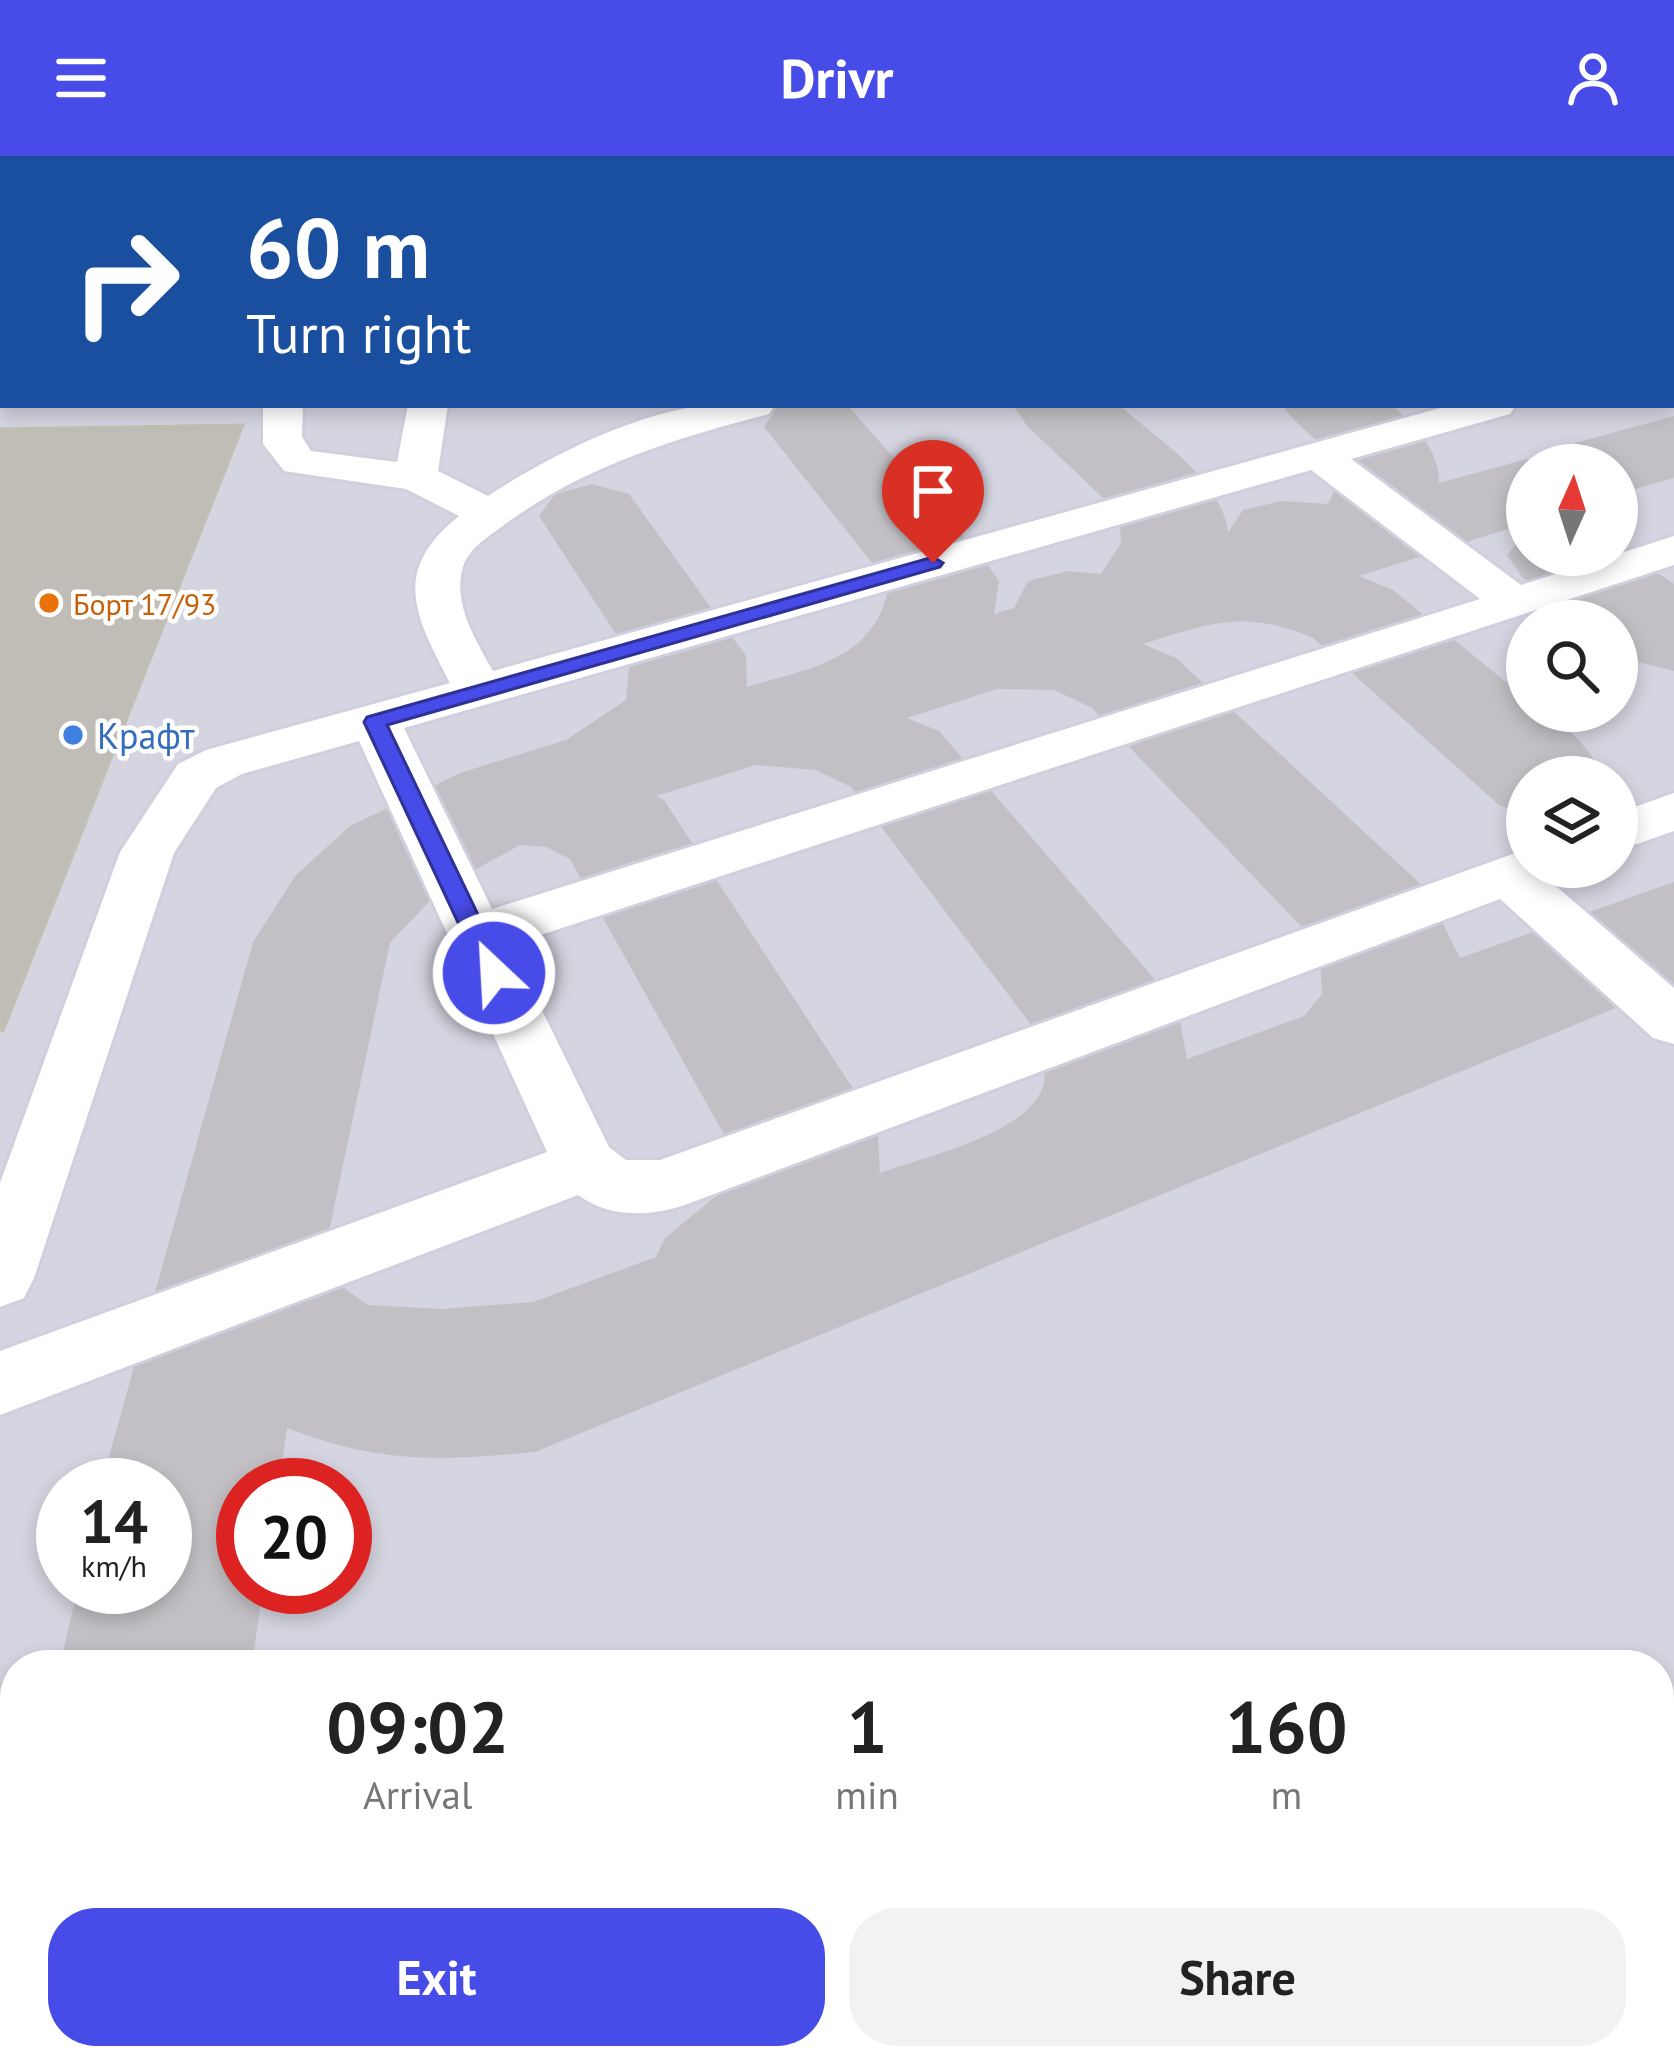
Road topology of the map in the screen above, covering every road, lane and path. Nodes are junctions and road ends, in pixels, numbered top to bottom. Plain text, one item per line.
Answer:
1 (283, 408) edge
2 (428, 408) edge
3 (745, 408) edge
4 (1485, 408) edge
5 (1316, 454) junction
6 (416, 477) junction
7 (490, 514) junction
8 (1674, 550) edge
9 (1511, 600) edge
10 (1524, 600) edge
11 (1506, 606) edge
12 (479, 691) junction
13 (375, 722) junction
14 (1674, 811) edge
15 (1638, 825) edge
16 (1506, 875) edge
17 (1536, 888) edge
18 (476, 935) junction
19 (1674, 1022) edge
20 (585, 1165) junction
21 (0, 1278) edge
22 (0, 1383) edge

1 - 6 lane
2 - 6 lane
3 - 7 lane
4 - 5 lane
5 - 9 lane
5 - 12 lane
6 - 7 lane
7 - 12 lane
8 - 10 lane
11 - 18 lane
12 - 13 lane
13 - 18 lane
13 - 21 lane
14 - 15 lane
16 - 20 lane
17 - 19 lane
18 - 20 lane
20 - 22 lane

